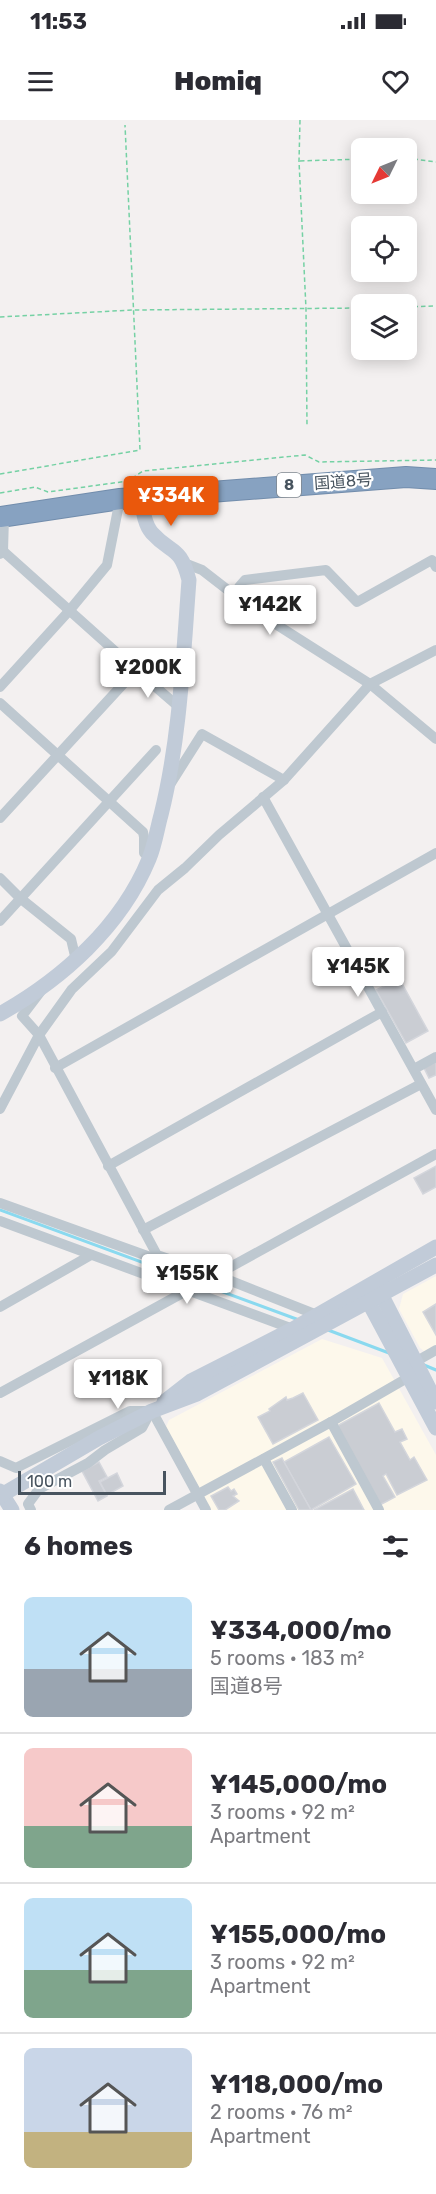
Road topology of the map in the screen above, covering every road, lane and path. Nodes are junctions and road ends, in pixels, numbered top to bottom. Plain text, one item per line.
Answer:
1 (300, 120) edge
2 (125, 125) dead end
3 (351, 159) edge
4 (417, 159) edge
5 (299, 161) junction
6 (436, 162) edge
7 (436, 306) edge
8 (417, 307) edge
9 (351, 308) edge
10 (306, 309) junction
11 (133, 310) junction
12 (0, 317) edge
13 (308, 426) dead end
14 (436, 460) edge
15 (0, 474) edge
16 (436, 479) edge
17 (0, 492) edge
18 (141, 497) junction
19 (120, 499) junction
20 (2, 517) edge
21 (1, 552) edge
22 (184, 562) junction
23 (436, 567) edge
24 (69, 611) junction
25 (258, 613) junction
26 (436, 650) edge
27 (136, 670) junction
28 (370, 684) junction
29 (0, 687) edge
30 (0, 703) edge
31 (180, 708) junction
32 (436, 739) edge
33 (156, 750) dead end
34 (57, 755) junction
35 (284, 780) junction
36 (168, 789) junction
37 (263, 797) junction
38 (108, 800) junction
39 (0, 818) edge
40 (436, 853) edge
41 (150, 858) junction
42 (0, 878) edge
43 (20, 898) junction
44 (328, 913) junction
45 (0, 921) edge
46 (76, 960) junction
47 (46, 984) junction
48 (382, 1012) junction
49 (0, 1014) edge
50 (39, 1035) junction
51 (436, 1057) edge
52 (55, 1068) junction
53 (414, 1069) junction
54 (421, 1084) junction
55 (0, 1109) edge
56 (436, 1110) edge
57 (436, 1154) edge
58 (108, 1166) junction
59 (0, 1203) edge
60 (0, 1221) edge
61 (143, 1230) junction
62 (436, 1247) edge
63 (91, 1255) junction
64 (157, 1255) junction
65 (436, 1265) edge
66 (195, 1271) junction
67 (216, 1275) junction
68 (189, 1288) junction
69 (372, 1294) junction
70 (0, 1307) edge
71 (323, 1319) junction
72 (299, 1333) junction
73 (436, 1350) edge
74 (413, 1365) junction
75 (0, 1393) edge
76 (436, 1402) edge
77 (152, 1411) junction
78 (331, 1422) junction
79 (436, 1428) edge
80 (264, 1459) junction
81 (0, 1461) edge
82 (1, 1494) edge
83 (198, 1495) junction
84 (12, 1510) edge
85 (31, 1510) edge
86 (169, 1510) edge
87 (206, 1510) edge
88 (292, 1510) edge
89 (379, 1510) edge

1 - 5 path
2 - 11 path
3 - 5 path
4 - 6 path
5 - 10 path
7 - 8 path
9 - 10 path
10 - 11 path
10 - 13 path
11 - 12 path
11 - 15 path
14 - 17 path
16 - 18 highway, 国道8号 / 8
18 - 19 highway, 国道8号 / 8
18 - 22 street
19 - 20 highway, 国道8号 / 8
19 - 24 street
20 - 21 street
21 - 24 street
22 - 25 street
22 - 31 street
23 - 25 street
24 - 27 street
24 - 29 street
25 - 28 street
26 - 28 street
27 - 31 street
27 - 34 street
28 - 32 street
28 - 35 street
30 - 34 street
31 - 36 street
33 - 38 street
34 - 38 street
34 - 39 street
35 - 36 street
35 - 37 street
36 - 41 street
37 - 44 street
37 - 50 street
38 - 41 street
38 - 43 street
40 - 44 street
41 - 46 street
42 - 43 street
43 - 45 street
43 - 46 street
44 - 48 street
44 - 52 street
46 - 47 street
47 - 49 street
47 - 50 street
48 - 53 street
48 - 58 street
50 - 52 street
50 - 55 street
51 - 53 street
52 - 58 street
53 - 54 street
54 - 56 street
54 - 61 street
57 - 67 street
58 - 61 street
59 - 64 street
60 - 63 street
61 - 64 street
62 - 69 street
63 - 68 street
63 - 70 street
64 - 66 street
65 - 69 street
66 - 67 street
66 - 68 street
67 - 71 street
68 - 72 street
68 - 75 street
69 - 71 street
69 - 74 street
69 - 74 street
71 - 72 street
72 - 77 street
73 - 74 street
74 - 76 street
74 - 78 street
74 - 79 street
77 - 81 street
77 - 82 street
77 - 83 street
77 - 85 street
78 - 80 street
78 - 89 street
80 - 83 street
80 - 88 street
82 - 84 street
83 - 86 street
83 - 87 street

